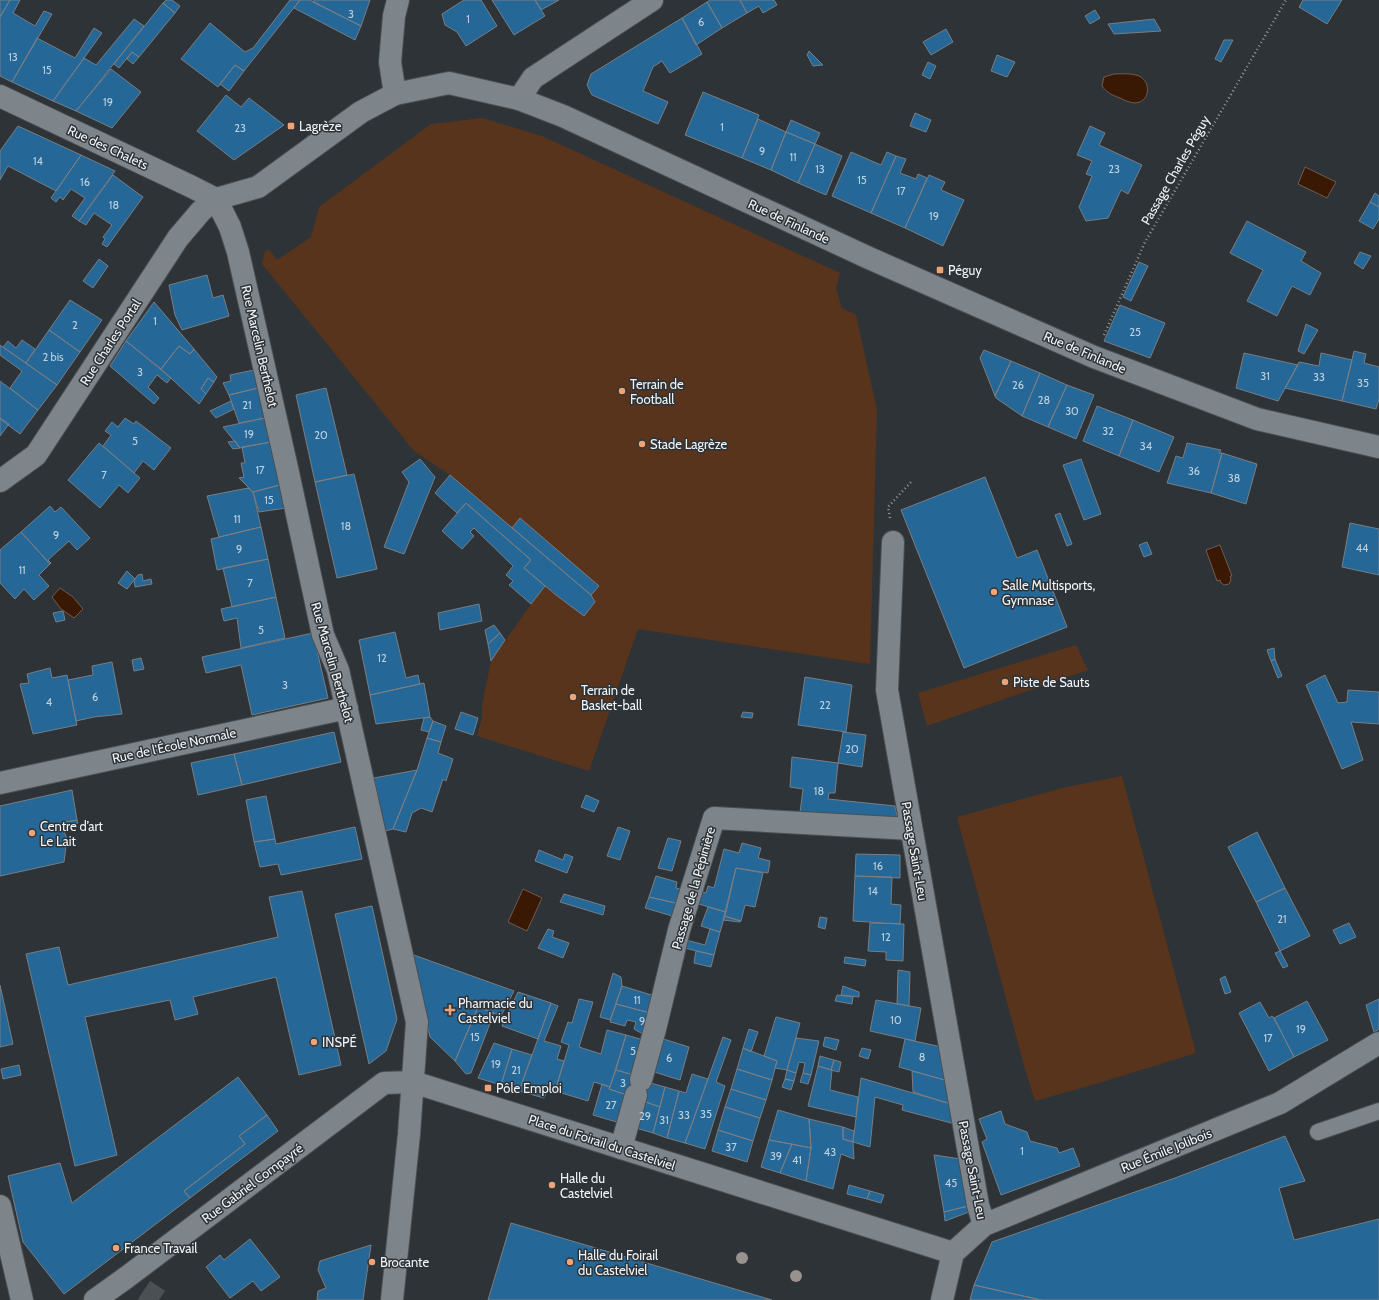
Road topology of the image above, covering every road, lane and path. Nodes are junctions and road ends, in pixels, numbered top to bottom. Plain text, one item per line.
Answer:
1 (398, 0) edge
2 (652, 0) edge
3 (1286, 0) edge
4 (395, 94) junction
5 (0, 96) edge
6 (519, 99) junction
7 (216, 199) junction
8 (1094, 357) junction
9 (1379, 447) edge
10 (0, 481) edge
11 (911, 482) dead end
12 (893, 542) joint
13 (347, 708) junction
14 (0, 783) edge
15 (911, 829) junction
16 (1379, 1043) edge
17 (413, 1082) junction
18 (1379, 1111) edge
19 (1318, 1132) dead end
20 (621, 1148) junction
21 (0, 1206) edge
22 (984, 1225) junction
23 (953, 1253) junction
24 (22, 1300) edge
25 (95, 1300) edge
26 (392, 1300) edge
27 (942, 1300) edge

1 - 4 street
2 - 6 street
3 - 8 path, Passage Charles Péguy
4 - 6 street, Rue de Finlande
4 - 7 street, Rue de Finlande
5 - 7 street, Rue des Chalets
6 - 8 street, Rue de Finlande
7 - 10 street, Rue Charles Portal
7 - 13 street, Rue Marcelin Berthelot
8 - 9 street, Rue de Finlande
11 - 12 path
12 - 15 street, Passage Saint-Leu
13 - 14 street, Rue de l'École Normale
13 - 17 street, Rue Marcelin Berthelot
15 - 20 street, Passage de la Pépinière
15 - 22 street, Passage Saint-Leu
16 - 22 street, Rue Émile Jolibois
17 - 20 street, Place du Foirail du Castelviel
17 - 25 street, Rue Gabriel Compayré
17 - 26 street
18 - 19 lane
20 - 23 street, Place du Foirail du Castelviel
21 - 24 street
22 - 23 street, Rue Émile Jolibois
23 - 27 street

